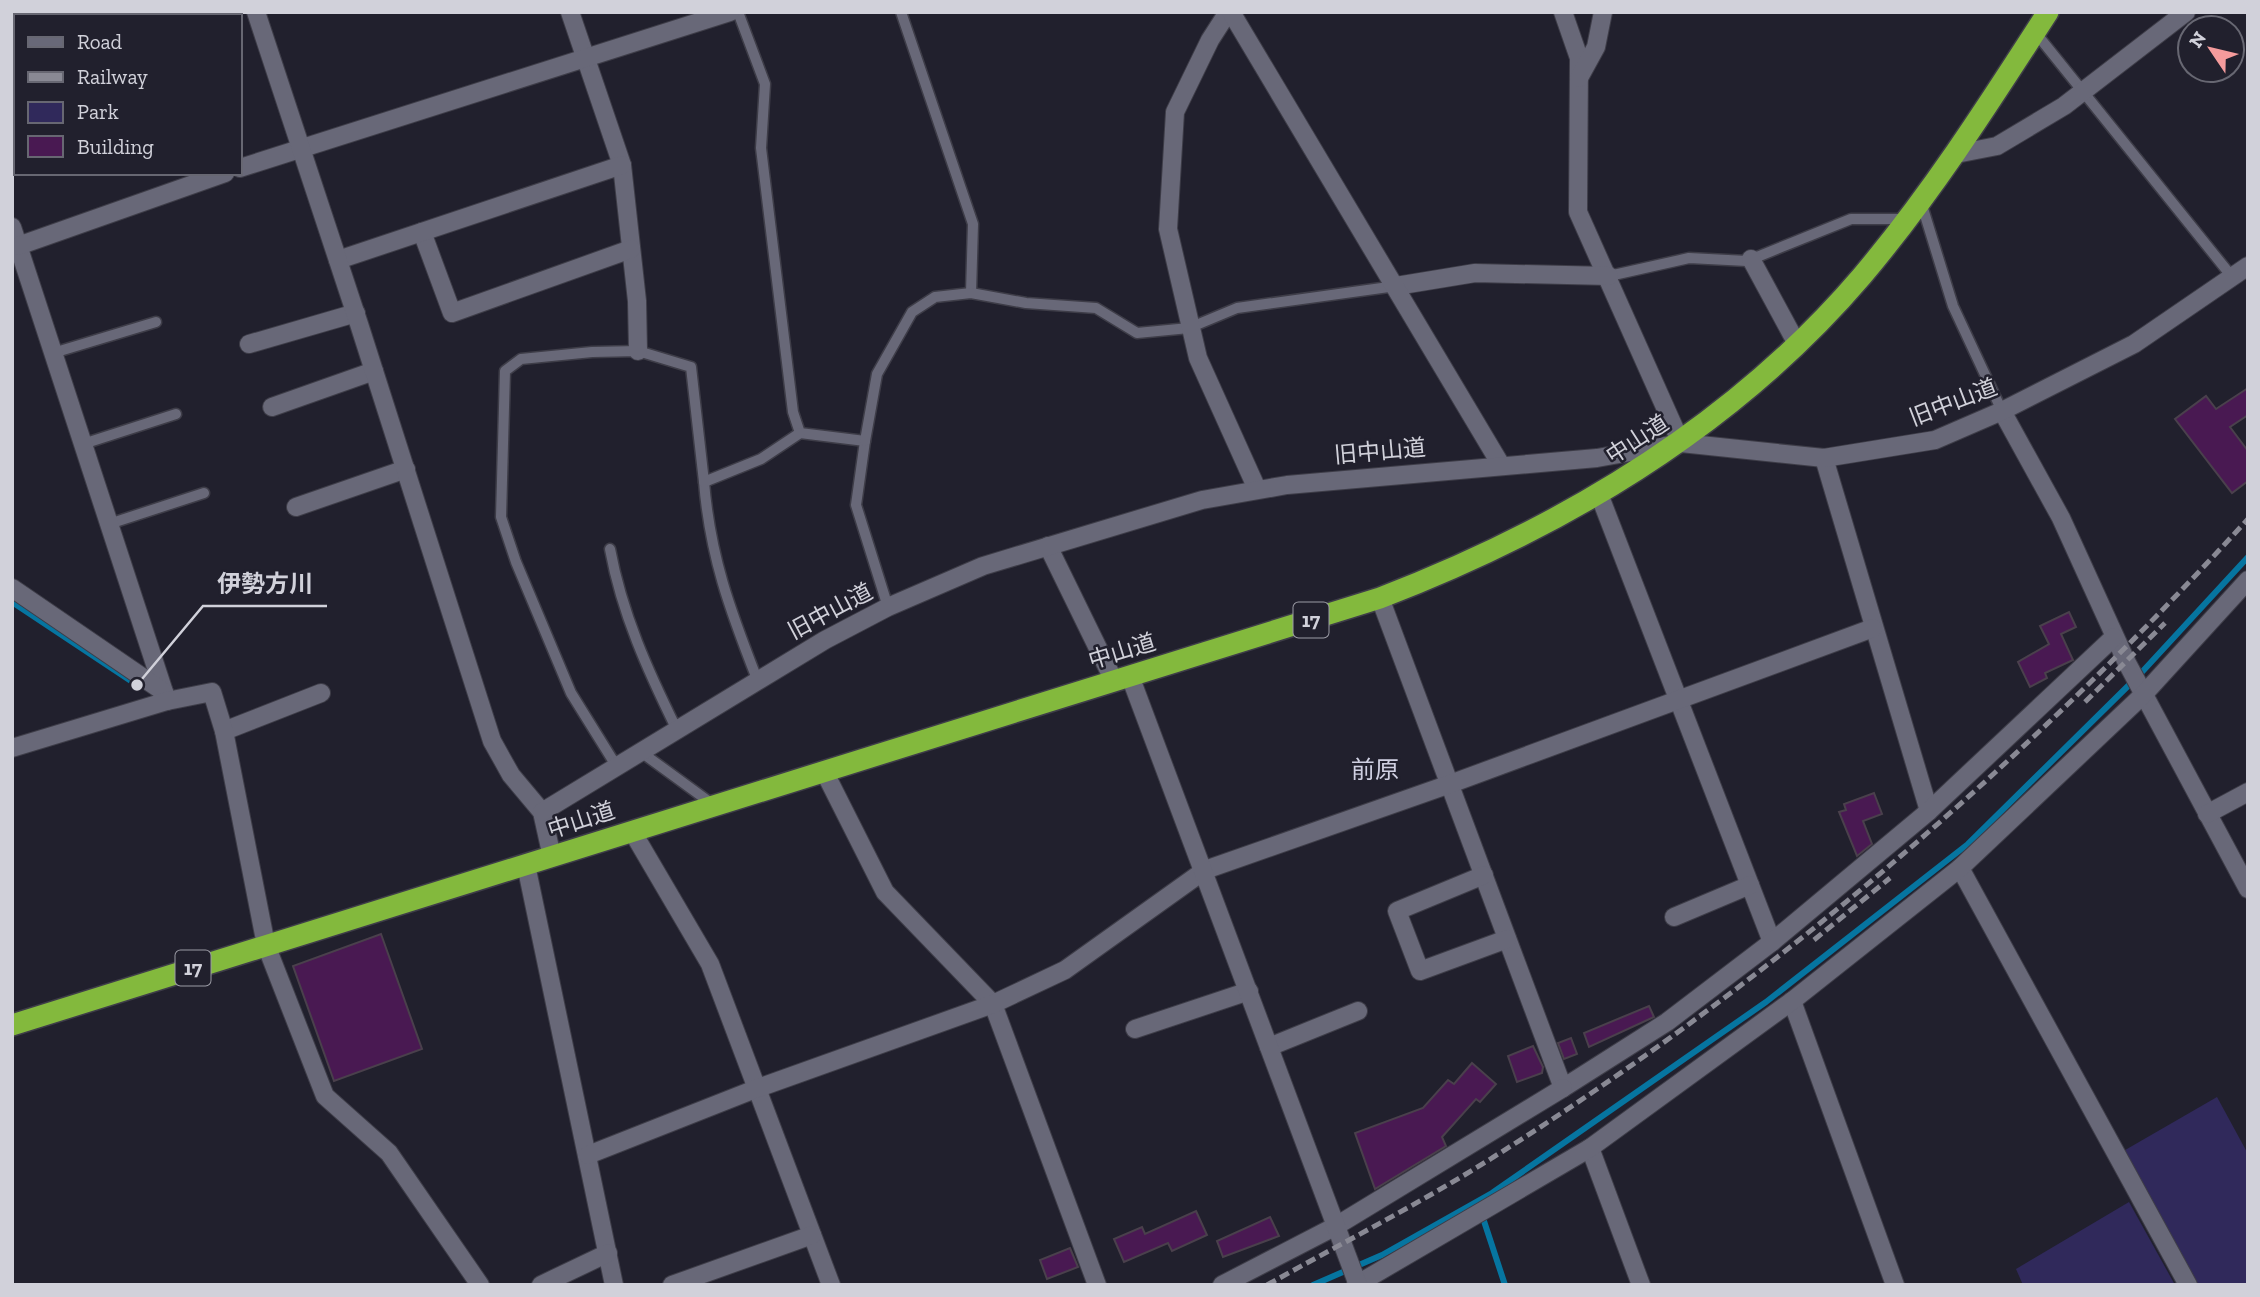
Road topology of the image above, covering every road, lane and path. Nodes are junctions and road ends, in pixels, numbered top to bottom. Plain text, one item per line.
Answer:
1 (256, 12) edge
2 (569, 12) edge
3 (730, 12) edge
4 (738, 12) edge
5 (901, 12) edge
6 (1229, 12) edge
7 (1563, 12) edge
8 (1603, 12) edge
9 (2048, 12) edge
10 (2186, 12) edge
11 (2035, 32) junction
12 (584, 58) junction
13 (1579, 78) junction
14 (2084, 91) junction
15 (301, 146) junction
16 (1956, 154) junction
17 (622, 165) junction
18 (242, 167) edge
19 (219, 175) edge
20 (1921, 202) junction
21 (1908, 219) junction
22 (12, 227) edge
23 (422, 232) junction
24 (18, 246) junction
25 (631, 249) junction
26 (1751, 259) junction
27 (338, 260) junction
28 (2248, 266) edge
29 (1609, 276) junction
30 (2233, 278) junction
31 (1396, 286) junction
32 (971, 293) junction
33 (356, 313) junction
34 (156, 321) dead end
35 (1189, 328) junction
36 (249, 344) dead end
37 (1797, 344) junction
38 (638, 351) junction
39 (53, 353) junction
40 (374, 370) junction
41 (272, 408) dead end
42 (2002, 411) junction
43 (176, 414) dead end
44 (800, 433) junction
45 (865, 440) junction
46 (1681, 443) junction
47 (83, 444) junction
48 (1824, 458) junction
49 (1501, 465) junction
50 (406, 468) junction
51 (704, 482) junction
52 (1257, 489) junction
53 (204, 493) dead end
54 (1599, 494) junction
55 (296, 507) dead end
56 (109, 524) junction
57 (1048, 546) junction
58 (610, 549) dead end
59 (2248, 580) edge
60 (12, 588) edge
61 (1380, 598) junction
62 (888, 607) junction
63 (1873, 628) junction
64 (2114, 637) junction
65 (757, 679) junction
66 (1122, 679) junction
67 (321, 693) dead end
68 (2144, 694) junction
69 (165, 697) junction
70 (1680, 699) junction
71 (677, 730) junction
72 (223, 731) junction
73 (12, 748) edge
74 (641, 752) junction
75 (617, 767) junction
76 (824, 771) junction
77 (1450, 784) junction
78 (2248, 792) edge
79 (715, 806) junction
80 (1930, 811) junction
81 (542, 813) junction
82 (2207, 814) junction
83 (632, 831) junction
84 (552, 857) junction
85 (526, 866) junction
86 (1959, 868) junction
87 (1205, 870) junction
88 (1484, 874) junction
89 (1750, 886) junction
90 (2248, 889) edge
91 (1674, 917) dead end
92 (1507, 939) junction
93 (1772, 942) junction
94 (266, 945) junction
95 (1249, 991) junction
96 (1792, 1001) junction
97 (993, 1004) junction
98 (1358, 1011) dead end
99 (12, 1025) edge
100 (1135, 1029) dead end
101 (1269, 1047) junction
102 (758, 1088) junction
103 (1563, 1088) junction
104 (1590, 1148) junction
105 (588, 1155) junction
106 (1336, 1226) junction
107 (812, 1235) junction
108 (608, 1253) junction
109 (1357, 1284) edge
110 (480, 1285) edge
111 (541, 1285) edge
112 (614, 1285) edge
113 (672, 1285) edge
114 (831, 1285) edge
115 (1097, 1285) edge
116 (1223, 1285) edge
117 (1641, 1285) edge
118 (1895, 1285) edge
119 (2188, 1285) edge

1 - 15 street
2 - 12 street
3 - 12 street
4 - 44 lane
5 - 32 lane
6 - 31 street
6 - 35 street
7 - 13 street
8 - 13 street
9 - 11 highway, 中山道 / 17
10 - 14 street
11 - 14 lane
11 - 16 highway, 中山道 / 17
12 - 15 street
12 - 17 street
13 - 29 street
14 - 16 street
14 - 30 lane
15 - 18 street
15 - 27 street
16 - 20 highway, 中山道 / 17
17 - 23 street
17 - 25 street
19 - 24 street
20 - 21 highway, 中山道 / 17
20 - 42 lane
21 - 26 lane
21 - 37 highway, 中山道 / 17
22 - 24 street
23 - 25 street
23 - 27 street
24 - 39 street
25 - 38 street
26 - 29 lane
26 - 37 street
27 - 33 street
28 - 30 street, 旧中山道
29 - 31 street
29 - 46 street
30 - 42 street, 旧中山道
31 - 35 lane
31 - 49 street
32 - 35 lane
32 - 45 lane
33 - 36 street
33 - 40 street
34 - 39 lane
35 - 52 street
37 - 46 highway, 中山道 / 17
38 - 51 lane
38 - 75 lane
39 - 47 street
40 - 41 street
40 - 50 street
42 - 48 street, 旧中山道
42 - 64 street
43 - 47 lane
44 - 45 lane
44 - 51 lane
45 - 62 lane
46 - 48 street, 旧中山道
46 - 49 street, 旧中山道
46 - 54 highway, 中山道 / 17
47 - 56 street
48 - 63 street
49 - 52 street, 旧中山道
50 - 55 street
50 - 81 street
51 - 65 lane
52 - 57 street, 旧中山道
53 - 56 lane
54 - 61 highway, 中山道 / 17
54 - 70 street
56 - 69 street
57 - 62 street, 旧中山道
57 - 66 street
58 - 71 lane
59 - 68 street
60 - 69 street
61 - 66 highway, 中山道 / 17
61 - 77 street
62 - 65 street, 旧中山道
63 - 70 street
63 - 80 street
64 - 68 street
64 - 80 street
65 - 71 street, 旧中山道
66 - 76 highway, 中山道 / 17
66 - 87 street
67 - 72 street
68 - 82 street
68 - 86 street
69 - 72 street
69 - 73 street
70 - 77 street
70 - 89 street
71 - 74 street, 旧中山道
72 - 94 street
74 - 75 street, 旧中山道
74 - 79 lane
75 - 81 street, 旧中山道
76 - 79 highway, 中山道 / 17
76 - 97 street
77 - 87 street
77 - 88 street
78 - 82 street
79 - 83 highway, 中山道 / 17
80 - 93 street
81 - 84 street
82 - 90 street
83 - 84 highway, 中山道 / 17
83 - 102 street
84 - 85 highway, 中山道 / 17
85 - 94 highway, 中山道 / 17
85 - 105 street
86 - 96 street
86 - 119 street
87 - 95 street
87 - 97 street
88 - 92 street
88 - 92 street
89 - 91 street
89 - 93 street
92 - 103 street
93 - 103 street
94 - 99 highway, 中山道 / 17
94 - 110 street
95 - 100 street
95 - 101 street
96 - 104 street
96 - 118 street
97 - 102 street
97 - 115 street
98 - 101 street
101 - 106 street
102 - 105 street
102 - 107 street
103 - 106 street
104 - 109 street
104 - 117 street
105 - 108 street
106 - 109 street
106 - 116 street
107 - 113 street
107 - 114 street
108 - 111 street
108 - 112 street

